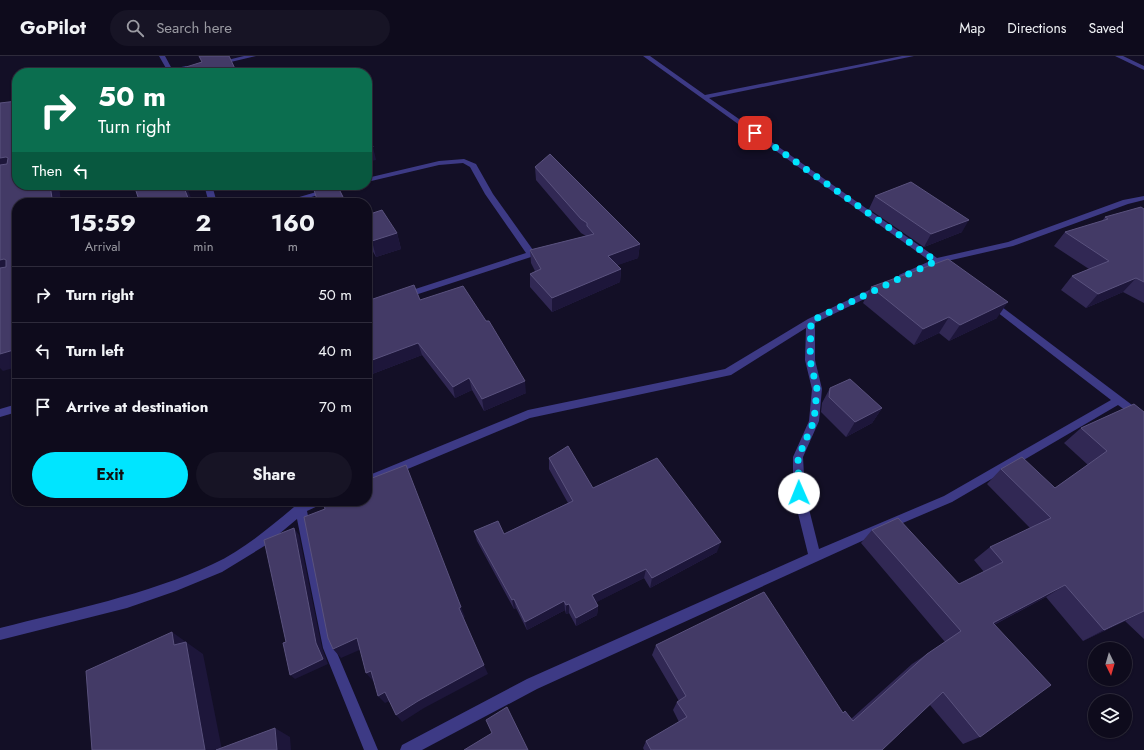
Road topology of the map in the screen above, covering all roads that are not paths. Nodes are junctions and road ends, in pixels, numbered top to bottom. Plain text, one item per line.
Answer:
1 (162, 56) edge
2 (253, 56) edge
3 (646, 56) edge
4 (911, 56) edge
5 (1118, 56) edge
6 (208, 64) edge
7 (193, 67) edge
8 (168, 68) edge
9 (188, 68) edge
10 (1144, 68) edge
11 (704, 97) junction
12 (372, 179) edge
13 (330, 190) edge
14 (301, 198) edge
15 (1144, 198) edge
16 (553, 247) edge
17 (531, 254) junction
18 (936, 261) junction
19 (949, 271) edge
20 (397, 298) edge
21 (987, 299) edge
22 (811, 321) junction
23 (1119, 400) junction
24 (12, 409) edge
25 (0, 413) edge
26 (1144, 420) edge
27 (372, 479) edge
28 (299, 506) edge
29 (300, 506) edge
30 (815, 557) junction
31 (0, 634) edge
32 (371, 750) edge
33 (407, 750) edge

1 - 8 street
2 - 6 street
3 - 11 street
4 - 11 street
5 - 10 street
7 - 9 street
11 - 18 street
12 - 17 street
13 - 14 street
15 - 18 street
16 - 17 street
17 - 20 street
18 - 19 street
18 - 22 street
21 - 23 street
22 - 27 street
22 - 30 street
23 - 26 street
23 - 30 street
24 - 25 street
28 - 31 street
29 - 32 street
30 - 33 street

